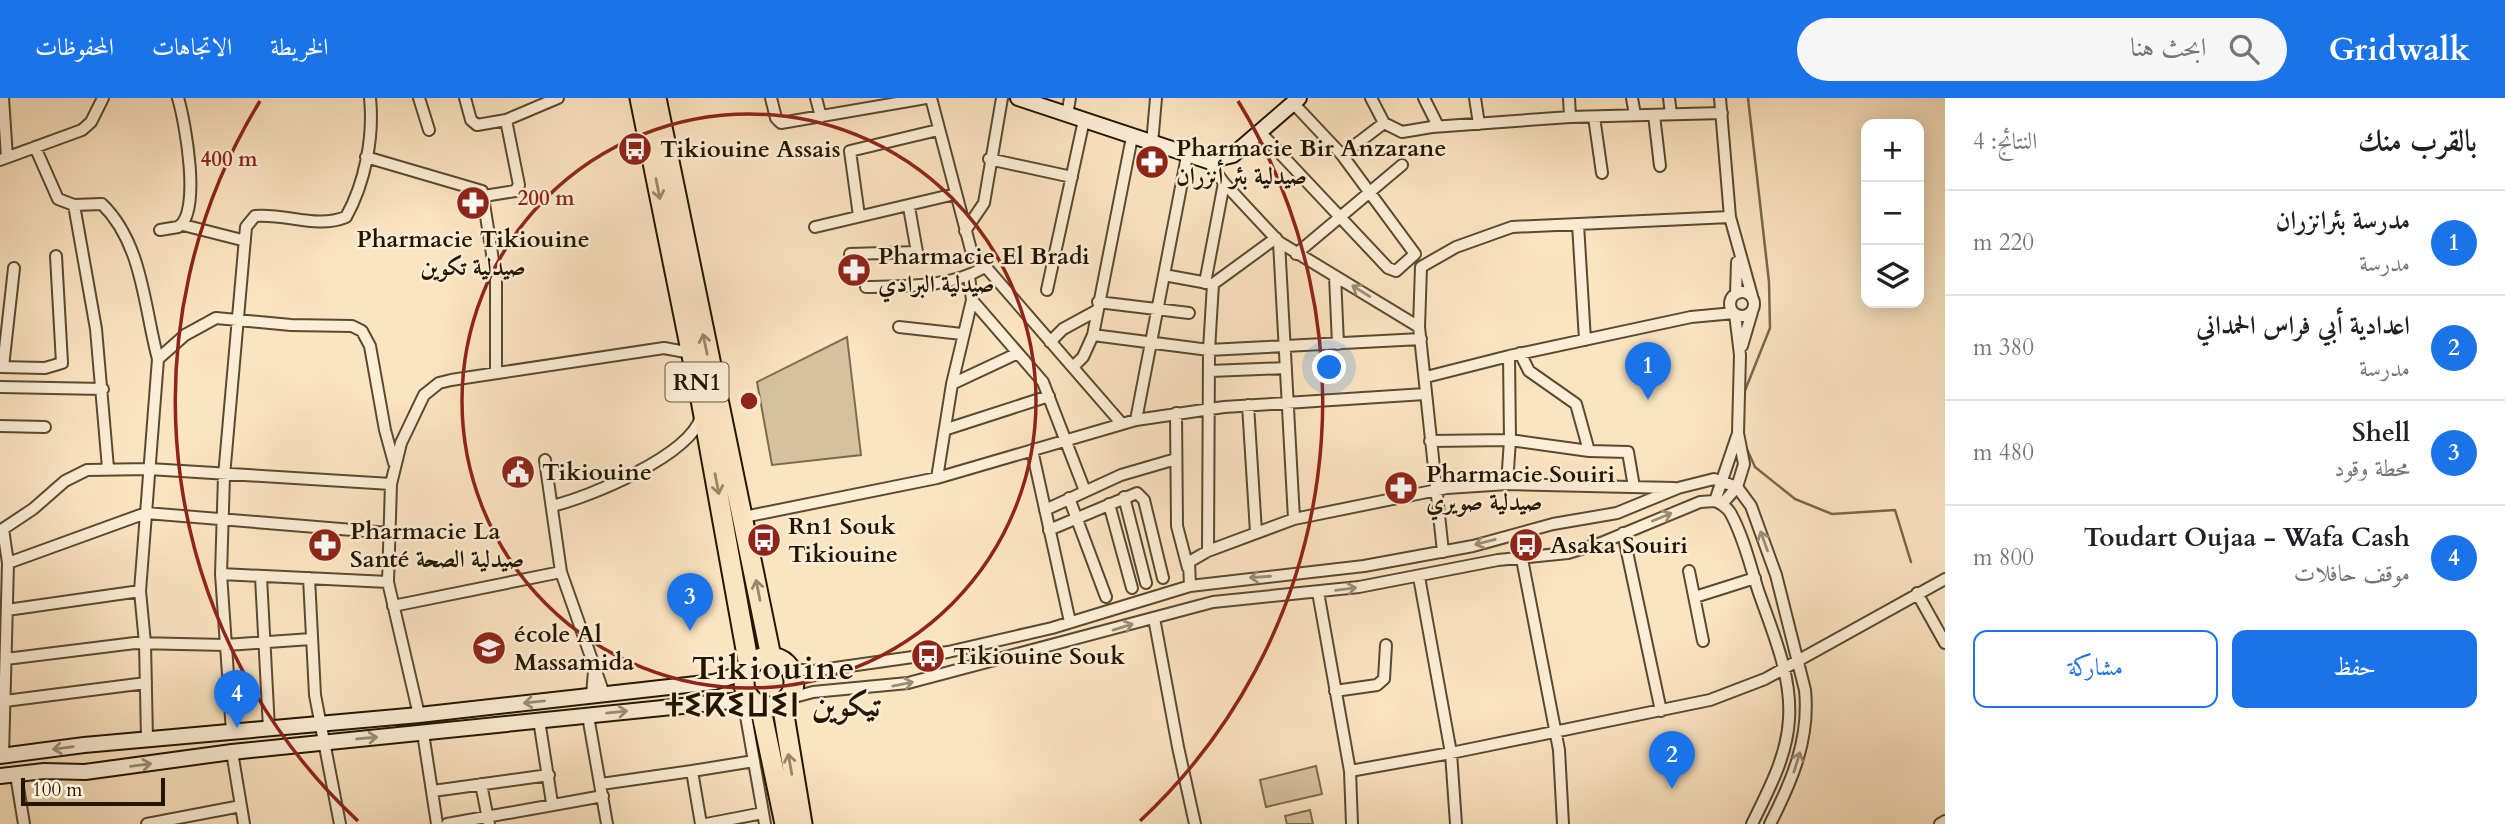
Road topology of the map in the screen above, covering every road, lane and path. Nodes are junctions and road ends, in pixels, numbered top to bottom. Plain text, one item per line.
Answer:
1 (1, 98) edge
2 (103, 98) edge
3 (178, 98) edge
4 (370, 98) edge
5 (419, 98) edge
6 (465, 98) edge
7 (558, 98) edge
8 (640, 98) edge
9 (656, 98) edge
10 (771, 98) edge
11 (816, 98) edge
12 (929, 98) edge
13 (1002, 98) edge
14 (1018, 98) edge
15 (1070, 98) edge
16 (1156, 98) edge
17 (1371, 98) edge
18 (1424, 98) edge
19 (1475, 98) edge
20 (1569, 98) edge
21 (1632, 98) edge
22 (1669, 98) edge
23 (1720, 98) edge
24 (1296, 101) edge
25 (1722, 113) junction
26 (1671, 114) junction
27 (1067, 115) junction
28 (1635, 115) junction
29 (1654, 115) junction
30 (821, 117) junction
31 (1570, 117) junction
32 (1594, 117) junction
33 (506, 120) junction
34 (1084, 120) junction
35 (2, 122) edge
36 (1384, 123) junction
37 (1479, 124) junction
38 (1438, 126) junction
39 (429, 130) dead end
40 (938, 130) junction
41 (1260, 132) junction
42 (1132, 137) junction
43 (1152, 144) junction
44 (34, 148) junction
45 (1342, 155) junction
46 (1187, 156) junction
47 (366, 157) junction
48 (4, 159) edge
49 (989, 159) junction
50 (1208, 161) junction
51 (1402, 165) dead end
52 (1660, 166) dead end
53 (1602, 173) dead end
54 (1072, 177) junction
55 (1224, 183) junction
56 (1369, 191) junction
57 (955, 194) junction
58 (484, 195) junction
59 (74, 205) junction
60 (909, 207) junction
61 (859, 216) junction
62 (1340, 216) junction
63 (1730, 217) junction
64 (183, 225) junction
65 (1578, 225) junction
66 (815, 227) dead end
67 (160, 230) dead end
68 (965, 231) junction
69 (242, 240) junction
70 (1278, 240) junction
71 (1738, 252) junction
72 (850, 254) dead end
73 (1296, 254) junction
74 (1415, 254) junction
75 (56, 256) dead end
76 (1421, 267) junction
77 (14, 268) dead end
78 (983, 268) junction
79 (1164, 275) junction
80 (969, 276) junction
81 (1335, 276) junction
82 (1209, 283) junction
83 (866, 287) dead end
84 (1047, 290) dead end
85 (1752, 296) junction
86 (1733, 297) junction
87 (972, 300) junction
88 (1097, 307) junction
89 (1158, 309) junction
90 (1752, 312) junction
91 (1189, 313) dead end
92 (1735, 314) junction
93 (1691, 317) junction
94 (235, 320) junction
95 (899, 327) dead end
96 (685, 328) junction
97 (1420, 333) junction
98 (962, 334) junction
99 (1093, 335) junction
100 (1585, 340) junction
101 (1050, 342) junction
102 (1151, 342) junction
103 (1338, 344) junction
104 (1285, 347) junction
105 (664, 348) junction
106 (1209, 351) junction
107 (691, 353) junction
108 (1016, 354) junction
109 (1520, 354) junction
110 (1740, 355) junction
111 (1508, 356) junction
112 (158, 359) junction
113 (1, 367) edge
114 (1073, 367) junction
115 (1286, 368) junction
116 (1210, 371) junction
117 (496, 373) junction
118 (1426, 377) junction
119 (952, 384) junction
120 (0, 387) edge
121 (103, 389) junction
122 (1425, 394) junction
123 (1049, 396) junction
124 (1289, 401) junction
125 (702, 405) junction
126 (1248, 405) junction
127 (1209, 408) junction
128 (1176, 414) junction
129 (1136, 420) junction
130 (1122, 424) junction
131 (0, 426) edge
132 (45, 427) dead end
133 (947, 429) junction
134 (1738, 433) junction
135 (1510, 440) junction
136 (1430, 441) junction
137 (1066, 442) junction
138 (676, 449) junction
139 (710, 450) junction
140 (1032, 450) junction
141 (1589, 451) junction
142 (1176, 459) junction
143 (545, 460) dead end
144 (394, 463) junction
145 (108, 468) junction
146 (149, 469) junction
147 (224, 476) junction
148 (937, 478) junction
149 (1724, 481) junction
150 (391, 484) junction
151 (1507, 484) junction
152 (1634, 487) junction
153 (1737, 487) junction
154 (1678, 488) junction
155 (1435, 490) junction
156 (1086, 491) junction
157 (1124, 497) junction
158 (1069, 498) junction
159 (1109, 503) junction
160 (1719, 503) junction
161 (552, 506) junction
162 (1045, 510) junction
163 (146, 513) junction
164 (744, 517) junction
165 (1077, 518) junction
166 (1294, 520) junction
167 (223, 522) junction
168 (2, 530) edge
169 (1049, 530) junction
170 (1256, 531) junction
171 (389, 533) junction
172 (1623, 534) junction
173 (1208, 551) junction
174 (1443, 552) junction
175 (1522, 559) junction
176 (8, 563) junction
177 (1188, 568) junction
178 (1689, 571) dead end
179 (561, 572) junction
180 (221, 574) junction
181 (261, 577) junction
182 (1419, 577) junction
183 (309, 578) junction
184 (1163, 578) dead end
185 (1755, 578) junction
186 (1945, 579) edge
187 (388, 582) junction
188 (1146, 583) dead end
189 (1189, 586) junction
190 (1132, 588) dead end
191 (140, 591) junction
192 (1318, 592) junction
193 (1917, 593) junction
194 (1106, 597) dead end
195 (1695, 597) junction
196 (393, 606) junction
197 (7, 610) junction
198 (1154, 618) junction
199 (1070, 622) junction
200 (311, 639) junction
201 (1703, 641) dead end
202 (145, 643) junction
203 (265, 643) junction
204 (1945, 643) edge
205 (226, 645) junction
206 (1386, 645) dead end
207 (772, 657) junction
208 (6, 659) junction
209 (1798, 659) junction
210 (1784, 667) junction
211 (748, 669) junction
212 (791, 669) junction
213 (146, 683) junction
214 (1335, 691) junction
215 (598, 695) junction
216 (5, 701) junction
217 (752, 701) junction
218 (785, 701) junction
219 (1661, 711) junction
220 (419, 715) junction
221 (589, 716) junction
222 (539, 720) junction
223 (320, 724) junction
224 (269, 729) junction
225 (1554, 731) junction
226 (232, 732) junction
227 (423, 733) junction
228 (147, 739) junction
229 (323, 742) junction
230 (232, 752) junction
231 (1451, 754) junction
232 (1, 756) edge
233 (754, 761) junction
234 (692, 771) junction
235 (1350, 771) junction
236 (16, 775) junction
237 (549, 775) junction
238 (0, 776) edge
239 (481, 784) junction
240 (433, 790) junction
241 (602, 790) junction
242 (552, 803) junction
243 (241, 806) junction
244 (764, 819) edge
245 (195, 820) edge
246 (489, 820) edge
247 (1945, 821) edge
248 (24, 824) edge
249 (147, 824) edge
250 (244, 824) edge
251 (340, 824) edge
252 (437, 824) edge
253 (447, 824) edge
254 (607, 824) edge
255 (703, 824) edge
256 (785, 824) edge
257 (802, 824) edge
258 (1195, 824) edge
259 (1352, 824) edge
260 (1456, 824) edge
261 (1563, 824) edge
262 (1752, 824) edge
263 (1770, 824) edge
264 (1940, 824) edge

1 - 35 street
2 - 44 street
3 - 64 street
4 - 47 street
5 - 39 street
6 - 33 street
7 - 33 street
8 -> 96 highway, RN1
164 -> 9 highway, RN1
10 - 30 street
11 - 30 street
12 - 30 street
12 - 40 street
13 - 49 street
14 - 27 street
15 - 27 street
16 - 43 street
17 - 36 street
18 - 38 street
19 - 37 street
20 - 31 street
21 - 28 street
22 - 26 street
23 - 25 street
24 - 41 street
24 - 45 street
25 - 26 street
25 - 63 street
26 - 29 street
27 - 34 street
28 - 29 street
28 - 32 street
29 - 52 street
31 - 32 street
31 - 37 street
32 - 53 street
33 - 58 street
34 - 42 street
34 - 54 street
35 - 48 street
36 - 38 street
36 - 45 street
37 - 38 street
40 - 57 street
40 - 61 street
41 - 50 street
41 - 62 street
42 - 43 street
42 - 88 street
43 - 46 street
44 - 48 street
44 - 59 street
45 - 56 street
46 - 50 street
46 - 79 street
47 - 58 street
47 - 69 street
49 - 54 street
49 - 68 street
50 - 55 street
51 - 56 street
54 - 84 street
55 - 70 street
55 - 82 street
56 - 62 street
56 - 74 street
57 - 60 street
57 - 68 street
58 - 117 street
59 - 112 street
59 - 121 street
60 - 61 street
60 - 72 street
61 - 66 street
62 - 73 street
62 - 74 street
63 - 65 street
63 - 71 street
64 - 67 street
64 - 69 street
65 - 76 street
65 - 100 street
68 - 78 street
69 - 94 street
70 - 73 street
70 - 82 street
70 - 104 street
71 - 85 street
71 - 86 street
73 - 81 street
74 - 76 street
75 - 113 street
76 - 97 street
77 - 113 street
78 - 80 street
78 - 101 street
79 - 82 street
79 - 89 street
80 - 83 street
80 - 87 street
97 -> 81 street
81 - 103 street
82 - 106 street
85 - 86 street
85 - 90 street
86 - 92 street
86 - 93 street
87 - 98 street
87 - 108 street
88 - 89 street
88 - 99 street
88 - 101 street
89 - 91 street
89 - 102 street
90 - 92 street
90 - 110 street
92 - 93 street
92 - 110 street
93 - 100 street
94 - 112 street
94 - 144 street
94 - 147 street
95 - 98 street
96 - 105 street
96 - 107 highway, RN1
97 - 103 street
97 - 118 street
98 - 119 street
99 - 102 street
99 - 114 street
100 - 109 street
101 - 114 street
102 - 106 street
102 - 129 street
103 - 104 street
104 - 106 street
104 - 115 street
105 - 107 street
105 - 117 street
106 - 116 street
107 - 125 highway, RN1
108 - 119 street
108 - 123 street
109 - 111 street
109 - 141 street
110 - 134 street
111 - 118 street
111 - 135 street
112 - 146 street
114 - 130 street
115 - 116 street
115 - 124 street
116 - 127 street
117 - 144 street
118 - 122 street
119 - 133 street
120 - 121 street
121 - 145 street
122 - 124 street
122 - 136 street
123 - 133 street
123 - 137 street
124 - 126 street
124 - 166 street
125 - 138 street
125 - 139 highway, RN1
126 - 127 street
126 - 170 street
127 - 128 street
127 - 173 street
128 - 129 street
128 - 142 street
129 - 130 street
130 - 137 street
131 - 132 street
133 - 148 street
134 - 149 street
134 - 153 street
135 - 136 street
135 - 141 street
135 - 151 street
136 - 155 street
137 - 140 street
137 - 156 street
138 - 139 street
138 - 161 street
139 -> 211 highway, RN1
140 - 148 street
140 - 162 street
141 - 152 street
142 - 156 street
142 - 177 street
143 - 161 street
144 - 150 street
145 - 146 street
145 - 168 street
146 - 147 street
146 - 163 street
147 - 150 street
147 - 167 street
148 - 164 street
149 - 153 street
149 - 154 street
149 - 160 street
150 - 171 street
151 - 152 street
151 - 155 street
152 - 154 street
153 - 160 street
209 -> 153 street
154 -> 174 street
155 - 166 street
155 - 174 street
156 - 158 street
157 - 159 street
157 - 184 street
157 - 188 street
158 - 162 street
158 - 165 street
159 - 165 street
159 - 190 street
172 -> 160 street
160 - 185 street
161 - 179 street
162 - 169 street
163 - 167 street
163 - 176 street
163 - 191 street
207 -> 164 highway, RN1
165 - 169 street
165 - 194 street
166 - 170 street
167 - 171 street
167 - 180 street
168 - 176 street
169 - 199 street
170 - 173 street
171 - 187 street
172 - 175 street
172 - 219 street
173 - 177 street
174 -> 189 street
175 - 182 street
175 - 225 street
176 - 197 street
177 - 189 street
178 - 195 street
179 - 196 street
179 - 215 street
180 - 181 street
180 - 205 street
181 - 183 street
181 - 203 street
192 -> 182 street
182 - 231 street
183 - 187 street
183 - 200 street
185 - 195 street
185 - 210 street
186 - 193 street
187 - 196 street
189 - 199 street
191 - 197 street
191 - 202 street
192 - 198 street
192 - 214 street
193 - 204 street
193 - 209 street
195 - 201 street
196 - 220 street
197 - 208 street
218 -> 198 street
198 - 258 street
199 - 212 street
200 - 203 street
200 - 223 street
202 - 205 street
202 - 208 street
202 - 213 street
203 - 205 street
203 - 224 street
205 - 226 street
206 - 214 street
207 - 211 highway
207 - 212 highway
208 - 216 street
209 - 210 street
263 -> 209 street
210 - 219 street
210 - 262 street
211 - 215 street
211 - 217 highway, RN1
212 - 218 highway
213 - 216 street
213 - 228 street
214 - 235 street
215 -> 220 street
216 - 232 street
217 - 218 highway
221 -> 217 street
217 - 233 street
217 - 256 highway, RN1
257 -> 218 highway
219 - 225 street
220 - 223 street
221 - 222 street
221 - 241 street
222 - 227 street
222 - 237 street
223 - 224 street
223 - 229 street
224 - 226 street
225 - 231 street
225 - 261 street
226 - 228 street
229 -> 227 street
227 - 240 street
228 -> 232 street
229 - 230 street
229 - 251 street
236 -> 230 street
230 - 243 street
231 - 235 street
231 - 260 street
233 - 234 street
233 - 244 street
234 - 241 street
234 - 255 street
235 - 259 street
236 - 238 street
236 - 248 street
237 - 239 street
237 - 242 street
239 - 240 street
239 - 246 street
240 - 252 street
241 - 242 street
241 - 254 street
242 - 246 street
243 - 245 street
243 - 250 street
244 - 255 street
245 - 249 street
246 - 253 street
247 - 264 street

